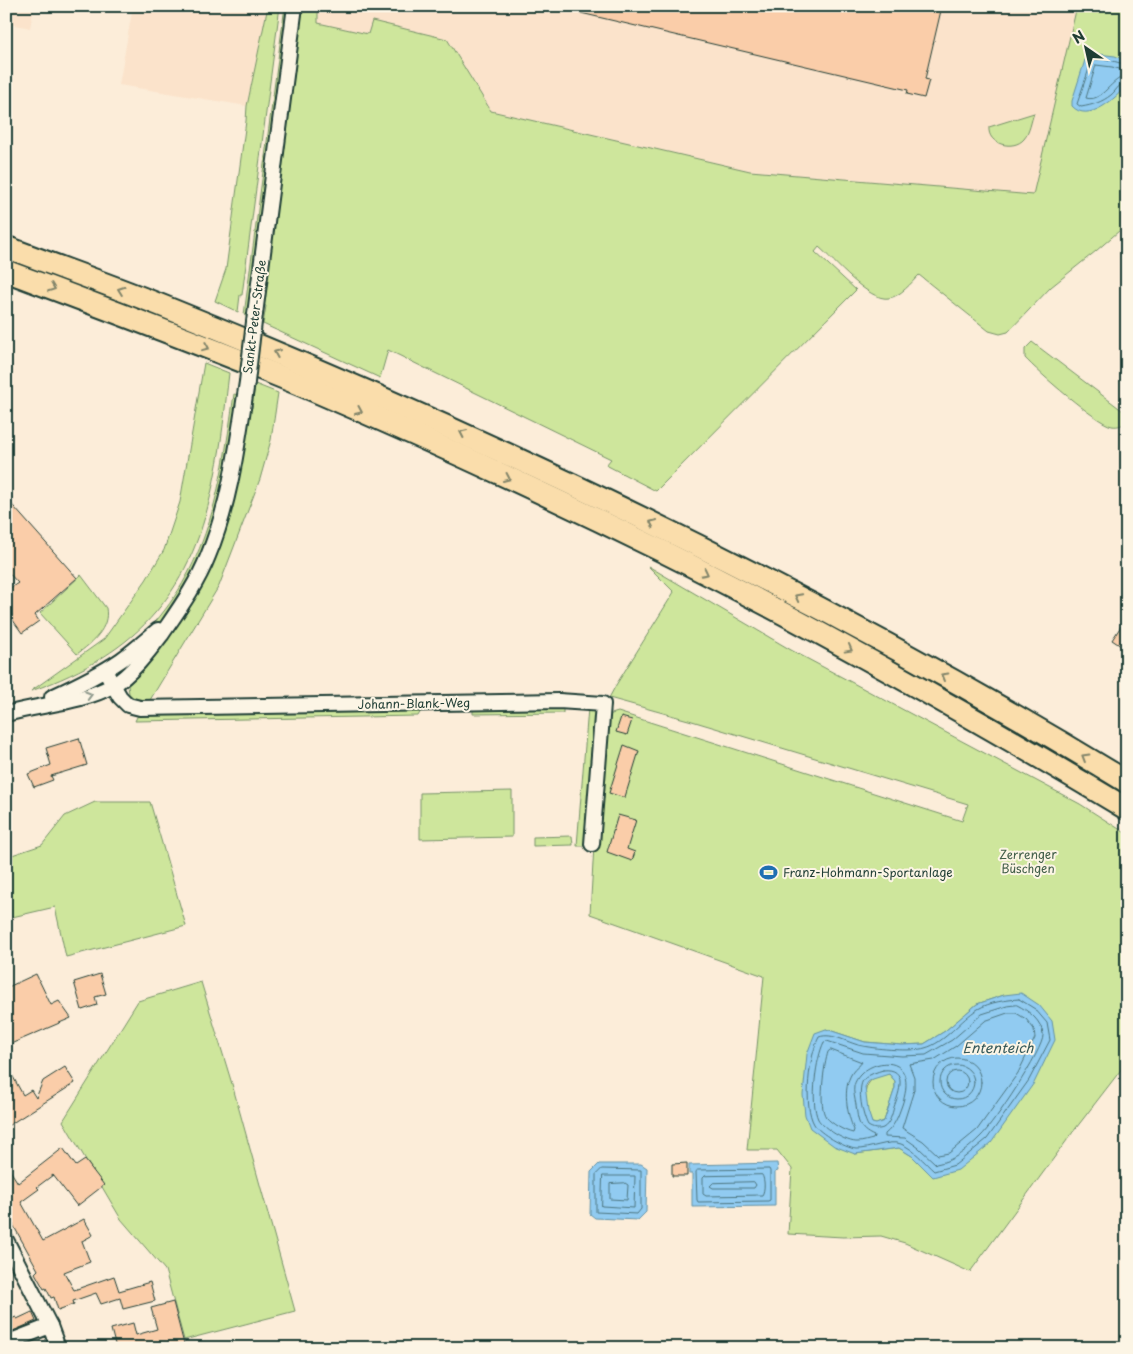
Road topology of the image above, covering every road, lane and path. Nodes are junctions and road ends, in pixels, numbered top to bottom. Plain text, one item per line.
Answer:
1 (296, 6) edge
2 (6, 247) edge
3 (6, 271) edge
4 (174, 616) junction
5 (105, 671) junction
6 (114, 685) junction
7 (28, 708) junction
8 (6, 714) edge
9 (1127, 782) edge
10 (1127, 809) edge
11 (592, 844) dead end
12 (6, 1240) edge
13 (50, 1326) junction
14 (6, 1343) edge
15 (58, 1348) edge

1 - 4 street, Sankt-Peter-Straße, bridge
9 -> 2 highway
3 -> 10 highway
4 - 5 street, Sankt-Peter-Straße
4 - 6 street, Sankt-Peter-Straße
5 - 6 street, Johann-Blank-Weg
5 - 7 street, Sankt-Peter-Straße
7 -> 6 street, Sankt-Peter-Straße
6 - 11 street, Johann-Blank-Weg
7 - 8 street, Sankt-Peter-Straße
12 - 13 street
13 - 14 street
13 - 15 street

